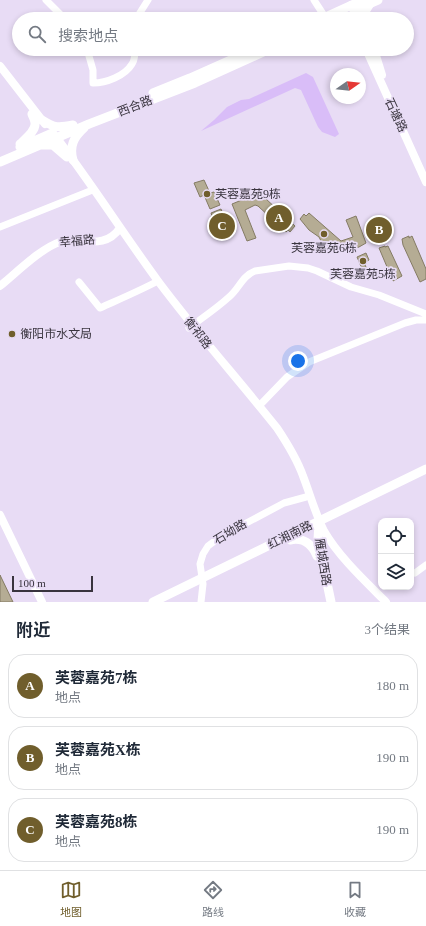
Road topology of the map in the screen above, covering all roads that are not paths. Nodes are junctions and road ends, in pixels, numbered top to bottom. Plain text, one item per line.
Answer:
1 (46, 0) edge
2 (148, 0) edge
3 (314, 0) edge
4 (370, 1) edge
5 (58, 12) edge
6 (140, 12) edge
7 (320, 12) edge
8 (352, 12) edge
9 (366, 12) edge
10 (89, 56) edge
11 (135, 56) edge
12 (239, 56) edge
13 (255, 56) edge
14 (369, 56) edge
15 (374, 56) edge
16 (376, 56) edge
17 (0, 66) edge
18 (382, 74) junction
19 (0, 75) edge
20 (32, 114) junction
21 (42, 120) junction
22 (89, 124) junction
23 (73, 125) junction
24 (52, 136) junction
25 (36, 146) junction
26 (12, 150) junction
27 (0, 156) edge
28 (70, 158) junction
29 (0, 162) edge
30 (426, 170) edge
31 (426, 182) edge
32 (90, 191) junction
33 (0, 227) edge
34 (118, 229) junction
35 (0, 282) edge
36 (79, 282) dead end
37 (157, 282) junction
38 (0, 286) edge
39 (426, 314) edge
40 (426, 320) edge
41 (190, 327) junction
42 (259, 406) junction
43 (426, 469) edge
44 (426, 474) edge
45 (306, 497) junction
46 (0, 514) edge
47 (0, 523) edge
48 (318, 525) junction
49 (290, 540) junction
50 (317, 556) junction
51 (426, 565) edge
52 (415, 573) dead end
53 (202, 581) junction
54 (34, 589) junction
55 (38, 602) edge
56 (42, 602) edge
57 (153, 602) edge
58 (165, 602) edge
59 (201, 602) edge
60 (327, 602) edge
61 (330, 602) edge
62 (383, 602) edge
63 (386, 602) edge

1 - 5 street
2 - 6 street
3 - 7 street
4 - 8 main road
4 - 9 street
10 - 11 street
12 - 23 main road, 西合路
13 - 22 main road, 西合路
14 - 31 street, 石塘路
15 - 18 street, 石塘路
16 - 18 street
17 - 21 street, 衡祁路
18 - 30 street, 石塘路
19 - 20 street, 衡祁路
20 - 24 street, 衡祁路
20 - 26 main road
21 - 23 main road
21 - 24 street, 衡祁路
22 - 24 main road, 西合路
22 - 28 main road
23 - 24 main road, 西合路
24 - 25 main road, 西合路
24 - 26 main road, 西合路
24 - 28 street, 衡祁路
25 - 28 main road
25 - 29 main road, 西合路
26 - 27 main road, 西合路
28 - 32 street, 衡祁路
28 - 34 street, 衡祁路
32 - 33 street
32 - 34 street, 衡祁路
34 - 35 street, 幸福路
34 - 37 street, 衡祁路
34 - 38 street, 幸福路
36 - 37 street
37 - 41 street, 衡祁路
39 - 41 street
40 - 42 street
41 - 42 street, 衡祁路
41 - 45 street, 衡祁路
42 - 48 street, 衡祁路
43 - 48 main road, 红湘南路
44 - 48 main road, 红湘南路
45 - 48 street, 衡祁路
45 - 53 street, 石坳路
46 - 54 street
47 - 54 street
48 - 49 main road, 红湘南路
48 - 50 main road, 雁城西路
48 - 53 main road, 红湘南路
48 - 61 main road, 雁城西路
48 - 62 street, 衡祁路
48 - 63 street, 衡祁路
49 - 50 main road
49 - 53 main road, 红湘南路
50 - 60 main road, 雁城西路
51 - 52 street
53 - 57 main road, 红湘南路
53 - 58 main road, 红湘南路
53 - 59 street, 石坳路
54 - 55 street
54 - 56 street

